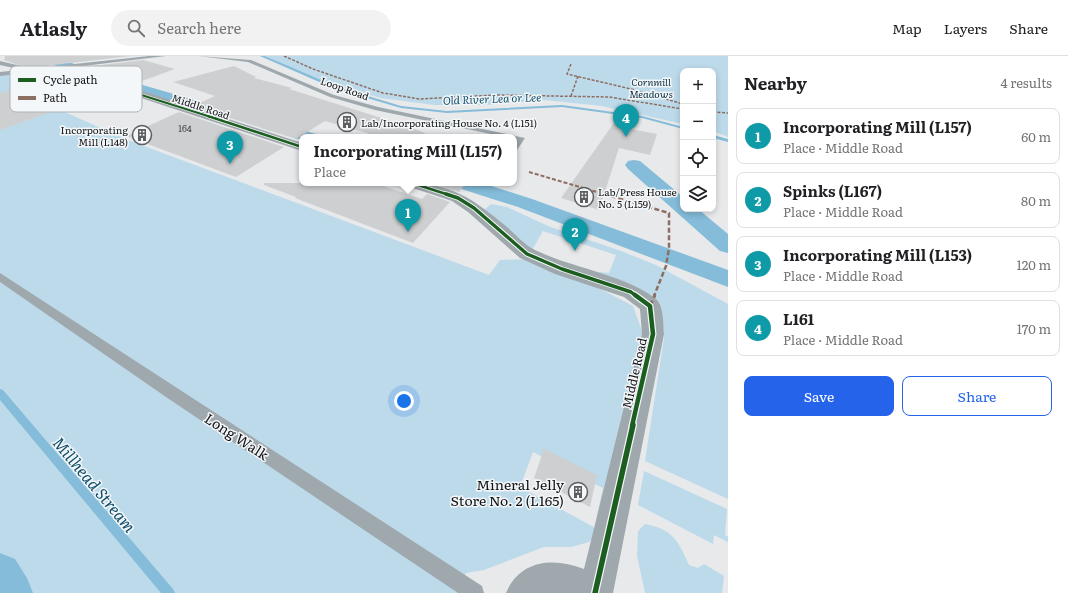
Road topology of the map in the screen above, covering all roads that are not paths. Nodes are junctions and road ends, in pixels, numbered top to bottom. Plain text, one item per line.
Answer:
1 (162, 56) edge
2 (202, 56) edge
3 (241, 56) edge
4 (249, 61) junction
5 (0, 63) edge
6 (15, 66) edge
7 (77, 66) edge
8 (10, 73) edge
9 (0, 74) edge
10 (142, 96) edge
11 (485, 130) junction
12 (489, 134) edge
13 (503, 134) edge
14 (517, 137) edge
15 (517, 144) edge
16 (299, 147) edge
17 (421, 186) edge
18 (0, 277) edge
19 (475, 593) edge
20 (523, 593) edge
21 (595, 593) edge

1 - 7 lane
2 - 4 lane, Loop Road
3 - 4 lane
4 - 11 lane, Loop Road
5 - 6 lane
8 - 9 lane
10 - 16 street, Middle Road
11 - 12 lane
11 - 13 lane, Loop Road
14 - 15 lane, Loop Road
17 - 21 street, Middle Road
18 - 19 lane, Long Walk
20 - 21 street

